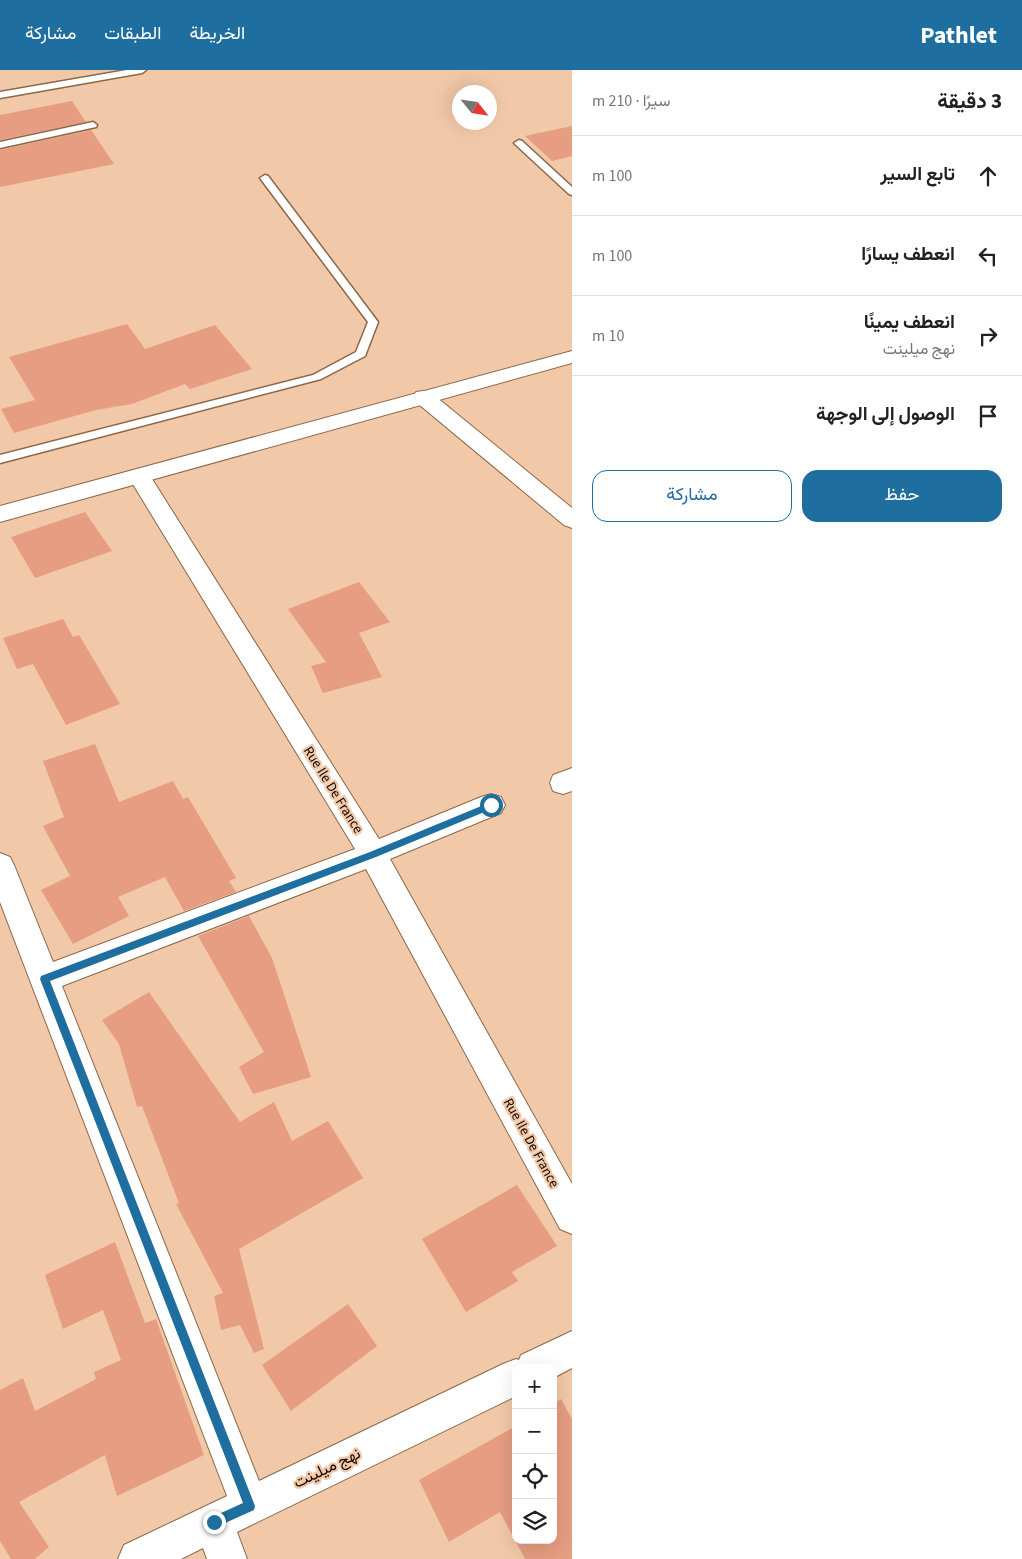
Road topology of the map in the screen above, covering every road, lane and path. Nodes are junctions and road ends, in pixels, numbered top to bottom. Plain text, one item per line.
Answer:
1 (142, 70) edge
2 (0, 95) edge
3 (93, 125) dead end
4 (519, 143) dead end
5 (0, 145) edge
6 (265, 178) dead end
7 (572, 192) edge
8 (572, 357) edge
9 (423, 397) junction
10 (0, 459) edge
11 (139, 476) junction
12 (0, 514) edge
13 (572, 520) edge
14 (491, 805) dead end
15 (373, 854) junction
16 (0, 865) edge
17 (44, 979) junction
18 (572, 1217) edge
19 (572, 1349) edge
20 (542, 1364) edge
21 (512, 1379) edge
22 (250, 1506) junction
23 (214, 1522) junction
24 (138, 1559) edge
25 (227, 1559) edge

1 - 2 lane
3 - 5 lane
4 - 7 lane
6 - 10 lane
8 - 9 street
9 - 11 street
9 - 13 street
11 - 12 street
11 - 15 street, Rue Ile De France
14 - 15 street
15 - 17 street
15 - 18 street, Rue Ile De France
16 - 17 street
17 - 22 street
19 - 20 street
21 - 22 street, نهج ميلينت
22 - 23 street, نهج ميلينت
23 - 24 street, نهج ميلينت
23 - 25 street

